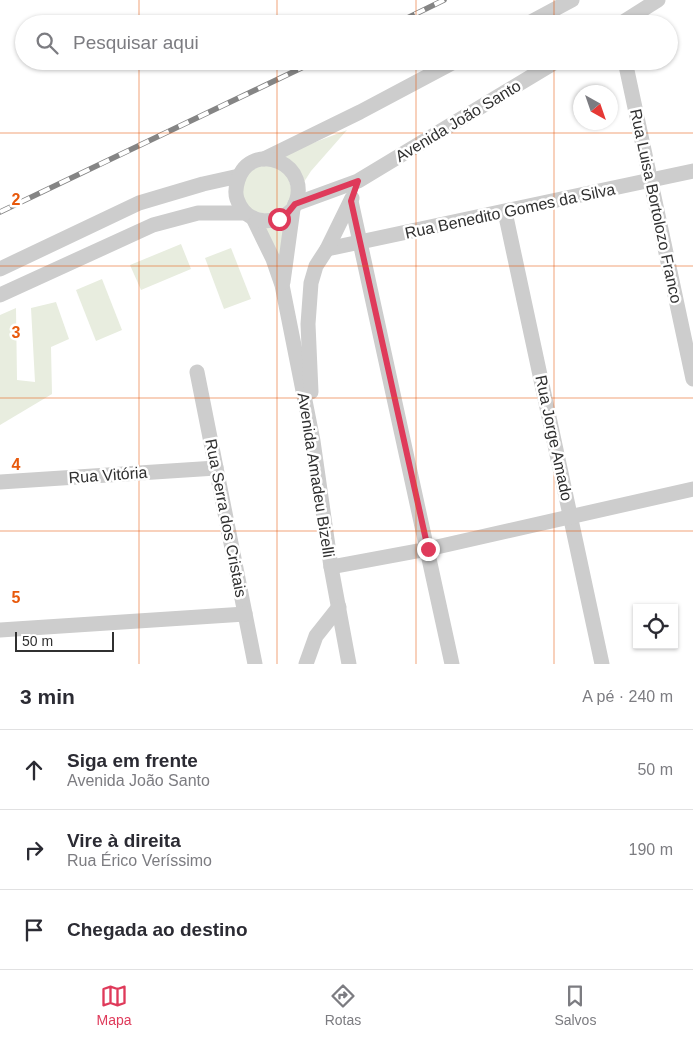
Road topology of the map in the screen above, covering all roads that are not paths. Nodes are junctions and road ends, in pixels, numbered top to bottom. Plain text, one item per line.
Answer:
1 (572, 0) edge
2 (658, 0) edge
3 (544, 15) edge
4 (634, 15) edge
5 (439, 70) edge
6 (542, 70) edge
7 (627, 70) edge
8 (264, 159) junction
9 (693, 171) edge
10 (239, 176) junction
11 (651, 180) junction
12 (358, 181) junction
13 (351, 201) junction
14 (294, 206) junction
15 (505, 212) junction
16 (249, 216) junction
17 (361, 243) junction
18 (328, 249) junction
19 (0, 269) edge
20 (282, 286) junction
21 (0, 295) edge
22 (197, 372) dead end
23 (693, 379) edge
24 (312, 441) junction
25 (216, 468) junction
26 (0, 482) edge
27 (693, 490) edge
28 (570, 516) junction
29 (428, 549) junction
30 (331, 567) junction
31 (339, 607) junction
32 (245, 614) junction
33 (0, 630) edge
34 (255, 664) edge
35 (306, 664) edge
36 (349, 664) edge
37 (452, 664) edge
38 (602, 664) edge

1 - 3 street
2 - 4 street
5 - 8 street
6 - 12 street, Avenida João Santo
7 - 11 street, Rua Luisa Bortolozo Franco
8 - 10 street
8 - 14 street
9 - 11 street, Rua Benedito Gomes da Silva
10 - 16 street
10 - 19 street
11 - 15 street, Rua Benedito Gomes da Silva
11 - 23 street, Rua Luisa Bortolozo Franco
12 - 13 street
12 - 14 street, Avenida João Santo
13 - 17 street
13 - 18 street
14 - 16 street
14 - 20 street
15 - 17 street, Rua Benedito Gomes da Silva
15 - 28 street, Rua Jorge Amado
16 - 20 street
16 - 21 street
17 - 18 street, Rua Benedito Gomes da Silva
17 - 29 street
18 - 24 street
20 - 24 street, Avenida Amadeu Bizelli
22 - 25 street, Rua Serra dos Cristais
24 - 30 street, Avenida Amadeu Bizelli
25 - 26 street, Rua Vitória
25 - 32 street, Rua Serra dos Cristais
27 - 28 street
28 - 29 street
28 - 38 street, Rua Jorge Amado
29 - 30 street
29 - 37 street
30 - 31 street, Avenida Amadeu Bizelli
31 - 35 street
31 - 36 street, Avenida Amadeu Bizelli
32 - 33 street
32 - 34 street, Rua Serra dos Cristais

